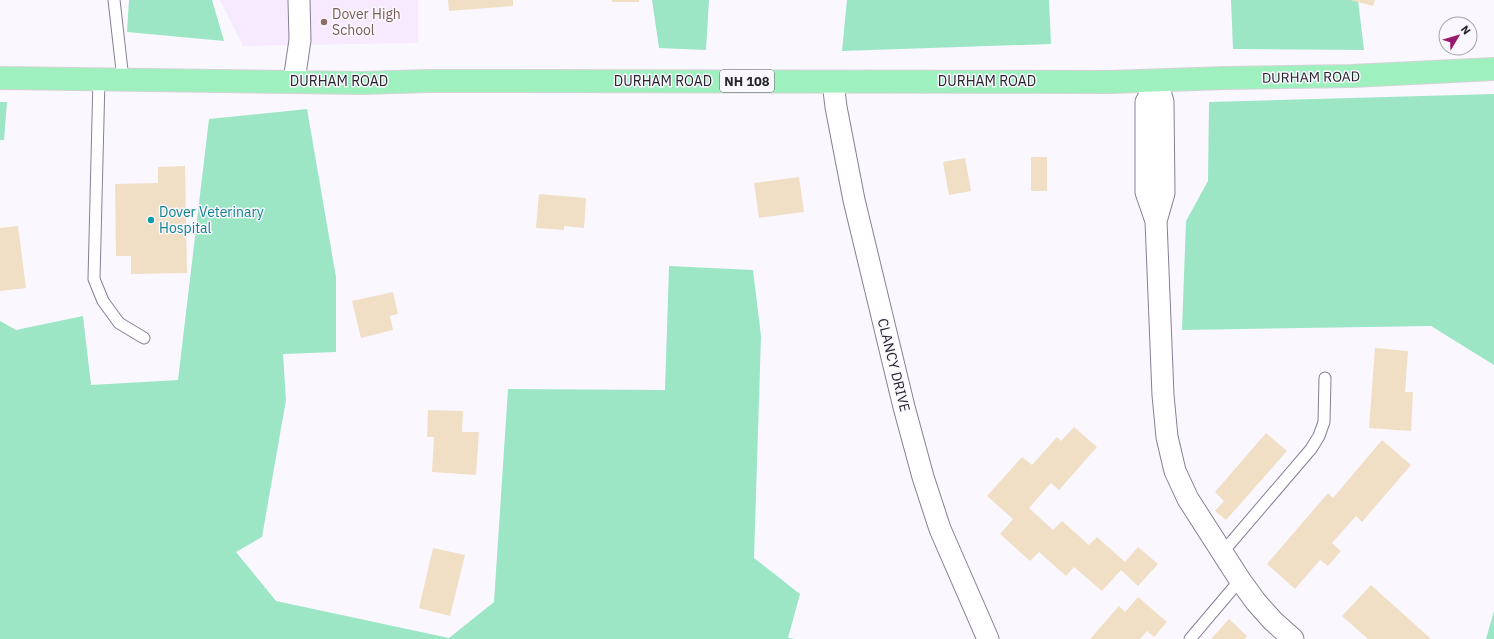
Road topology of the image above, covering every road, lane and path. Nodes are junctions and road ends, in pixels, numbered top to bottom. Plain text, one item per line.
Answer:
1 (114, 0) edge
2 (299, 0) edge
3 (1494, 69) edge
4 (0, 78) edge
5 (99, 79) junction
6 (122, 79) junction
7 (294, 81) junction
8 (1157, 81) junction
9 (832, 82) junction
10 (144, 338) dead end
11 (1325, 378) dead end
12 (1222, 553) junction
13 (1240, 580) junction
14 (988, 639) edge
15 (1190, 639) edge
16 (1293, 639) edge

1 - 6 lane
2 - 7 street
3 - 8 main road, DURHAM ROAD / NH 108
4 - 5 main road, DURHAM ROAD / NH 108
5 - 6 main road, DURHAM ROAD / NH 108
5 - 10 lane
6 - 7 main road, DURHAM ROAD / NH 108
7 - 9 main road, DURHAM ROAD / NH 108
8 - 9 main road, DURHAM ROAD / NH 108
8 - 12 street
9 - 14 street, CLANCY DRIVE
11 - 12 lane
12 - 13 street
13 - 15 lane
13 - 16 street

